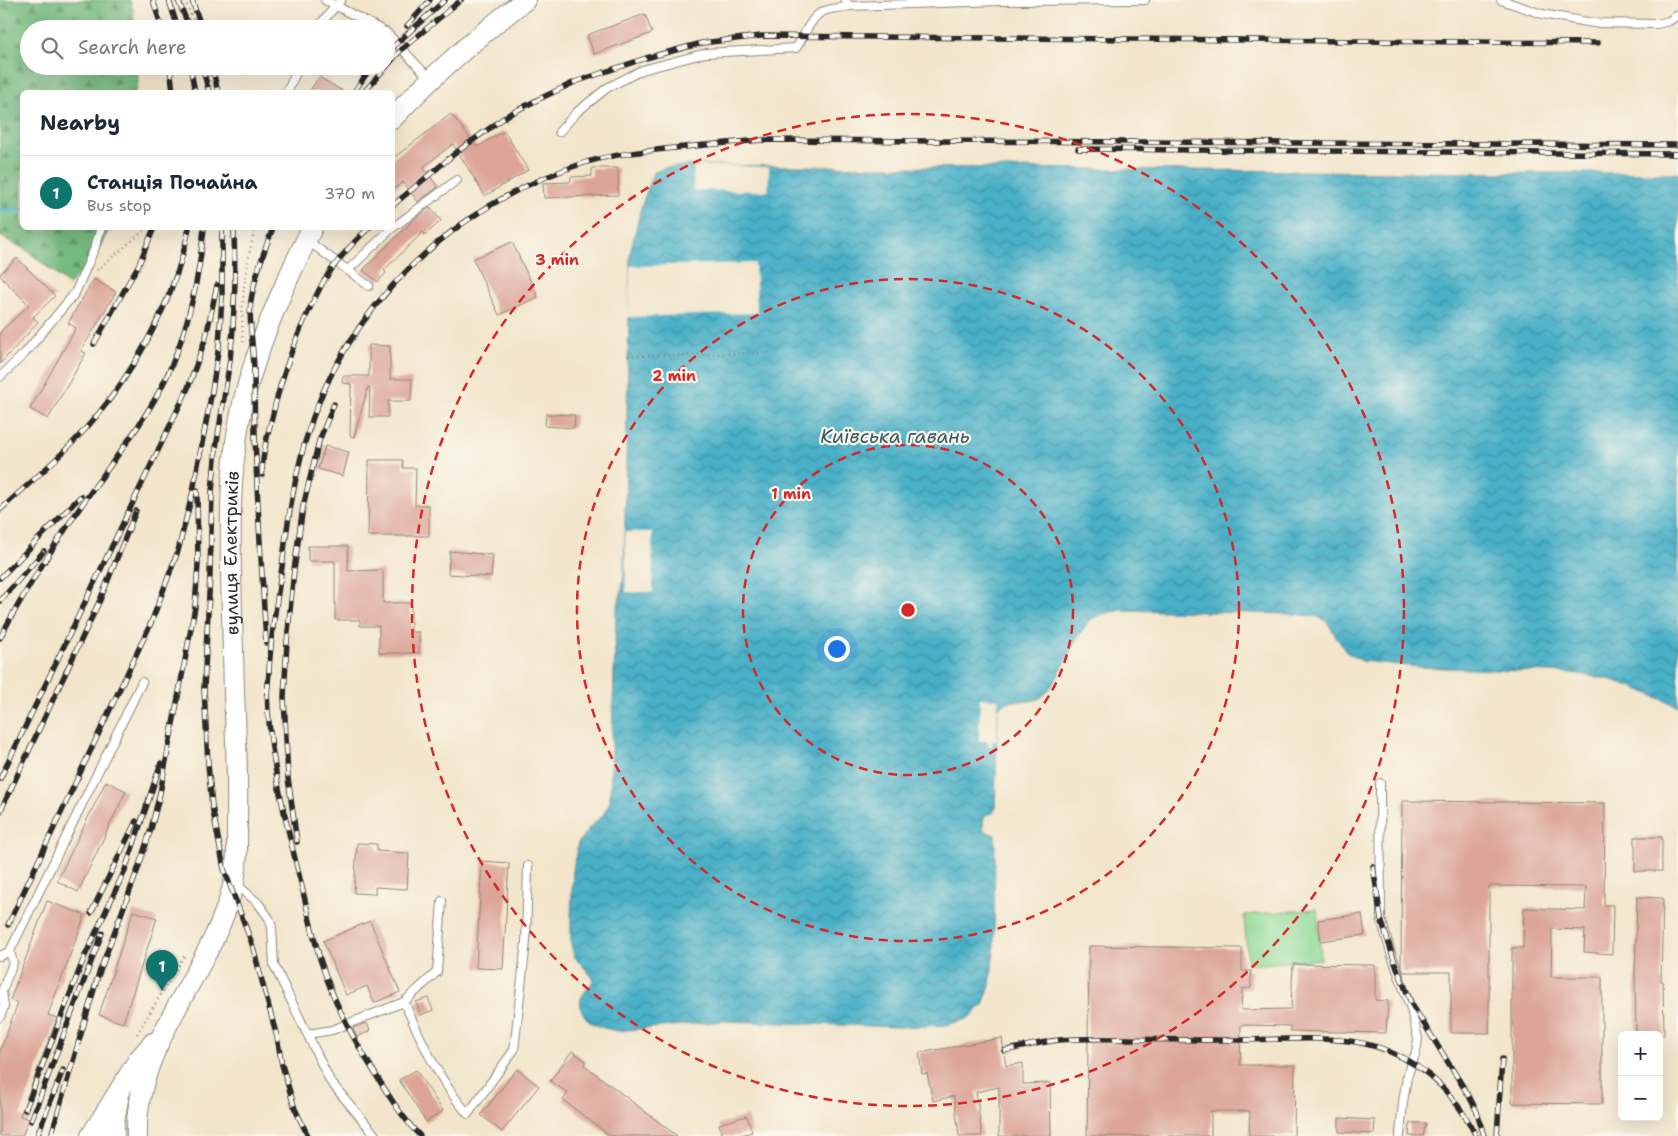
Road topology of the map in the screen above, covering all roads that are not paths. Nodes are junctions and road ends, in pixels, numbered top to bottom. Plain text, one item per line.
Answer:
1 (325, 0) edge
2 (525, 0) edge
3 (1057, 0) edge
4 (1145, 0) edge
5 (1501, 0) edge
6 (339, 3) edge
7 (847, 3) edge
8 (1678, 15) edge
9 (324, 20) edge
10 (366, 20) edge
11 (395, 42) edge
12 (295, 75) edge
13 (431, 80) junction
14 (288, 90) edge
15 (395, 116) edge
16 (559, 132) dead end
17 (457, 180) dead end
18 (395, 225) edge
19 (100, 230) edge
20 (389, 230) edge
21 (309, 234) edge
22 (348, 270) junction
23 (369, 286) dead end
24 (0, 376) edge
25 (142, 682) dead end
26 (1380, 783) dead end
27 (528, 866) dead end
28 (233, 887) junction
29 (442, 901) dead end
30 (10, 951) junction
31 (0, 956) edge
32 (404, 1002) junction
33 (0, 1017) edge
34 (165, 1028) junction
35 (308, 1034) junction
36 (105, 1129) edge
37 (137, 1136) edge
38 (376, 1136) edge
39 (1400, 1136) edge

1 - 6 lane
2 - 13 street
3 - 4 lane
3 - 7 lane
5 - 8 lane
6 - 9 lane
6 - 10 lane
7 - 16 lane
11 - 13 lane
12 - 14 lane
13 - 15 street
17 - 18 lane
19 - 24 lane
20 - 22 lane
21 - 22 lane
21 - 28 street, вулиця Електриків
22 - 23 lane
25 - 30 lane
26 - 39 lane
27 - 32 lane
28 - 34 street, вулиця Електриків
28 - 35 lane
29 - 32 lane
30 - 31 lane
30 - 33 lane
32 - 35 lane
34 - 36 street
34 - 37 street
35 - 38 lane
36 - 37 street

